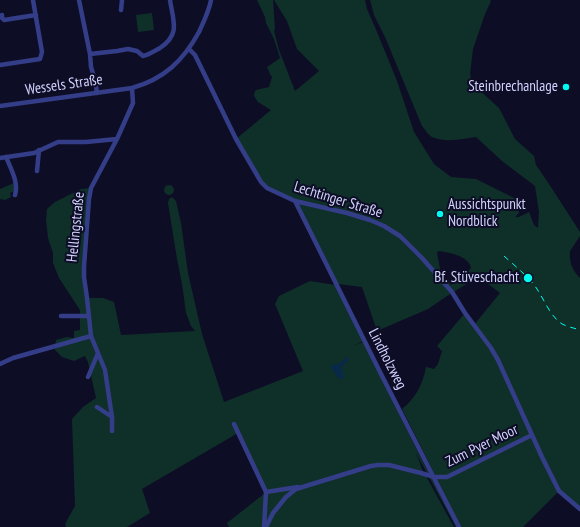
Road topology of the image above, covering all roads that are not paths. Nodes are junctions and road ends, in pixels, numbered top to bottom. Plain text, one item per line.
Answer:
1 (33, 0) edge
2 (79, 0) edge
3 (122, 0) edge
4 (170, 0) edge
5 (212, 0) edge
6 (121, 10) dead end
7 (2, 15) dead end
8 (36, 15) junction
9 (189, 49) junction
10 (90, 54) junction
11 (0, 65) edge
12 (132, 88) junction
13 (97, 93) junction
14 (0, 106) edge
15 (117, 140) junction
16 (39, 150) junction
17 (6, 157) junction
18 (0, 158) edge
19 (37, 171) dead end
20 (15, 195) dead end
21 (296, 202) junction
22 (61, 316) dead end
23 (88, 316) junction
24 (91, 336) junction
25 (98, 353) junction
26 (0, 364) edge
27 (88, 377) dead end
28 (97, 407) dead end
29 (112, 417) junction
30 (234, 424) dead end
31 (112, 431) dead end
32 (532, 435) junction
33 (434, 477) junction
34 (304, 487) junction
35 (266, 492) junction
36 (580, 508) edge
37 (265, 527) edge
38 (460, 527) edge

1 - 8 street
2 - 10 street
3 - 6 street
4 - 10 street
5 - 9 street, Wessels Straße
7 - 8 street
8 - 11 street
9 - 12 street, Wessels Straße
9 - 21 street, Lechtinger Straße
10 - 13 street
12 - 13 street, Wessels Straße
12 - 15 street, Hellingstraße
13 - 14 street, Wessels Straße
15 - 16 street
15 - 23 street, Hellingstraße
16 - 17 street
16 - 19 street
17 - 18 street
17 - 20 street
21 - 32 street, Lechtinger Straße
21 - 33 street, Lindholzweg
22 - 23 street
23 - 24 street, Hellingstraße
24 - 25 street, Hellingstraße
24 - 26 street
25 - 27 street
25 - 29 street, Hellingstraße
28 - 29 street
29 - 31 street, Hellingstraße
30 - 35 street
32 - 33 street, Zum Pyer Moor
32 - 36 street, Lechtinger Straße
33 - 34 street, Zum Pyer Moor
33 - 38 street, Lindholzweg
34 - 35 street, Zum Pyer Moor
34 - 37 street, Zum Pyer Moor
35 - 37 street

